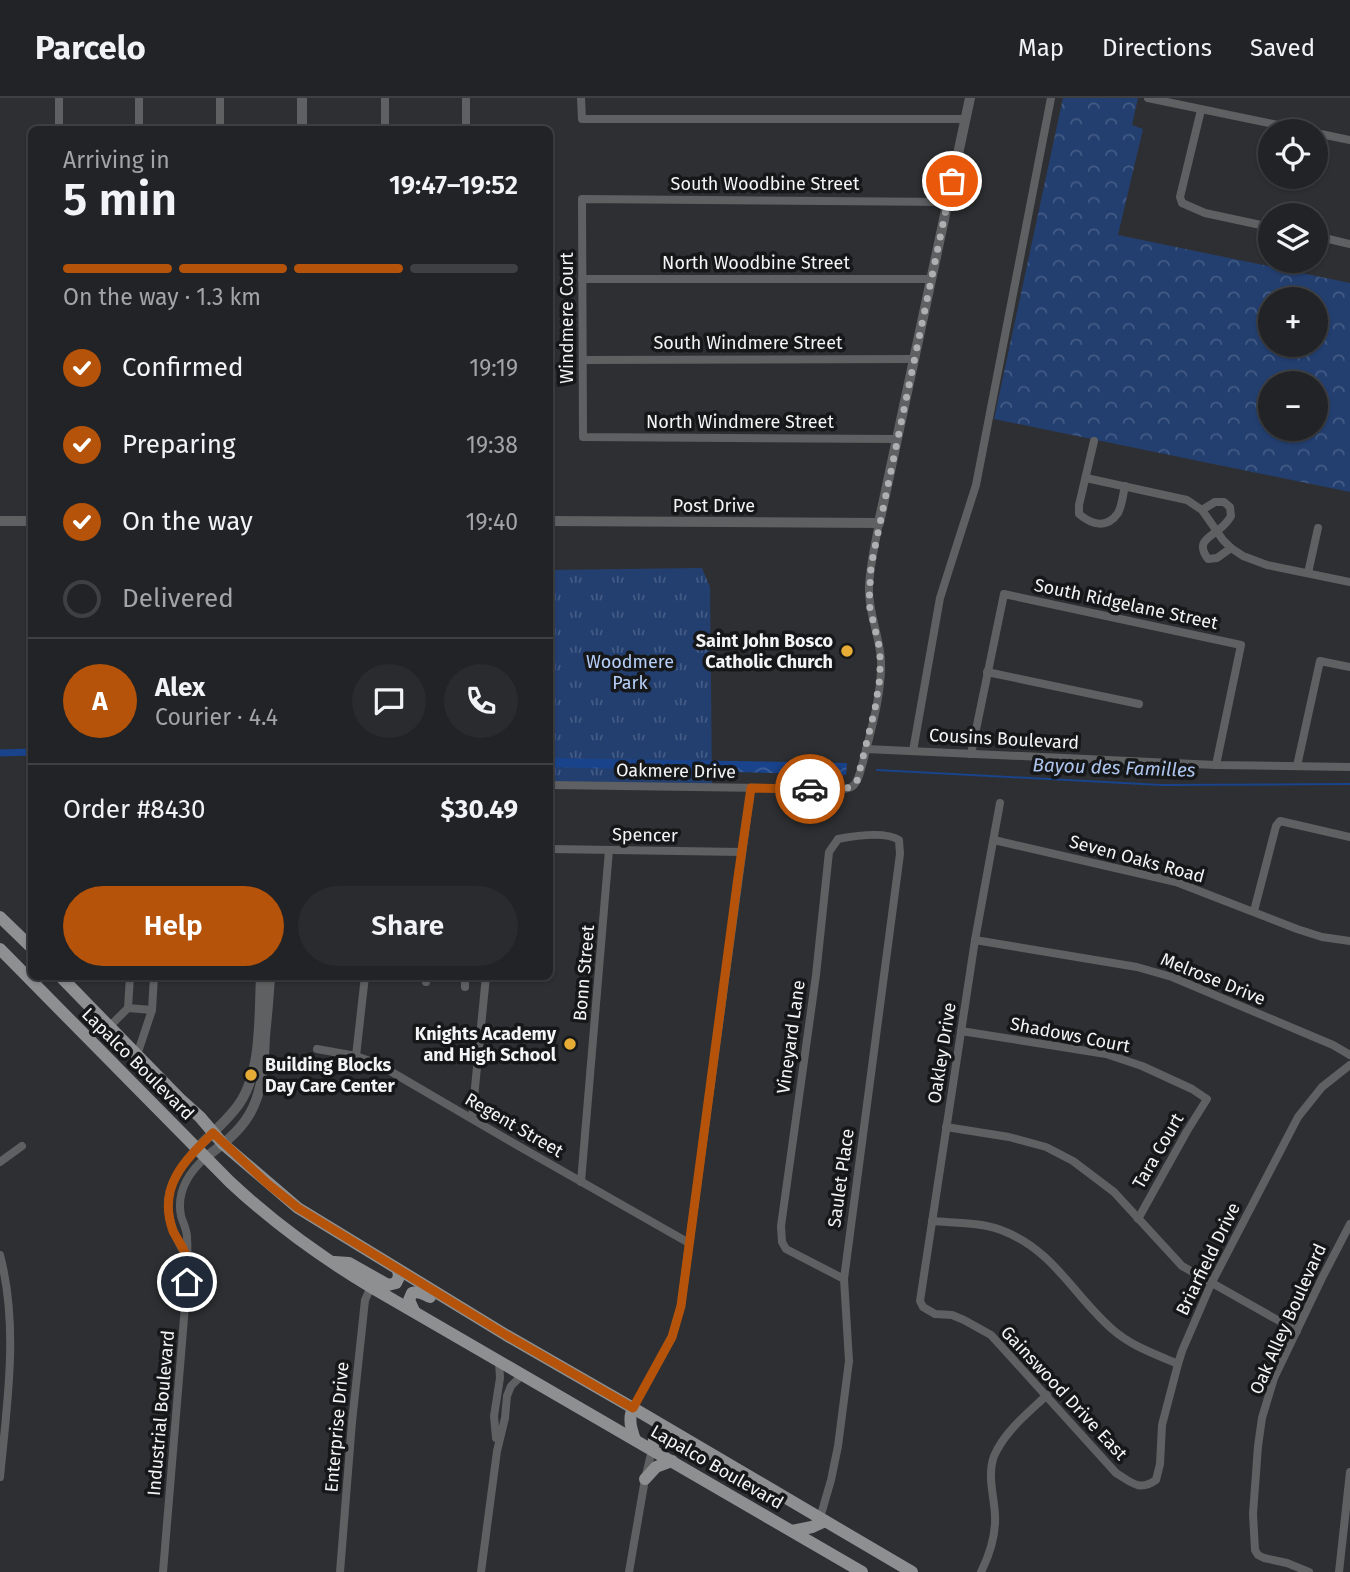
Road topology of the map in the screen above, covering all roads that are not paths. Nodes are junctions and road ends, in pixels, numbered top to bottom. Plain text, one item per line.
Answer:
1 (59, 98) edge
2 (139, 98) edge
3 (220, 98) edge
4 (302, 98) edge
5 (385, 98) edge
6 (466, 98) edge
7 (581, 98) edge
8 (970, 98) edge
9 (1051, 98) edge
10 (1148, 98) edge
11 (1200, 110) junction
12 (966, 119) junction
13 (1258, 121) edge
14 (59, 126) edge
15 (139, 126) edge
16 (220, 126) edge
17 (302, 126) edge
18 (385, 126) edge
19 (466, 126) edge
20 (1328, 135) edge
21 (1350, 140) edge
22 (582, 199) joint
23 (948, 202) junction
24 (1258, 225) edge
25 (1328, 239) edge
26 (1350, 244) edge
27 (582, 279) junction
28 (931, 279) junction
29 (914, 359) junction
30 (583, 360) junction
31 (583, 437) joint
32 (896, 439) junction
33 (1094, 441) dead end
34 (1086, 478) junction
35 (1125, 486) junction
36 (1202, 510) junction
37 (553, 521) edge
38 (0, 522) edge
39 (28, 522) edge
40 (879, 523) junction
41 (1318, 528) dead end
42 (1217, 530) junction
43 (1231, 548) junction
44 (1308, 573) junction
45 (1350, 582) edge
46 (1350, 667) edge
47 (987, 672) junction
48 (1139, 704) dead end
49 (866, 749) junction
50 (913, 751) junction
51 (971, 754) junction
52 (1216, 765) junction
53 (1297, 766) junction
54 (1350, 767) edge
55 (553, 785) edge
56 (751, 788) junction
57 (999, 803) dead end
58 (1350, 837) edge
59 (838, 839) joint
60 (994, 840) junction
61 (553, 849) edge
62 (610, 850) junction
63 (741, 852) junction
64 (1254, 911) junction
65 (0, 917) edge
66 (975, 940) junction
67 (1350, 941) edge
68 (28, 944) edge
69 (2, 951) edge
70 (28, 967) edge
71 (28, 977) edge
72 (31, 980) edge
73 (42, 980) edge
74 (64, 980) edge
75 (130, 980) edge
76 (154, 980) edge
77 (261, 980) edge
78 (270, 980) edge
79 (365, 980) edge
80 (465, 980) edge
81 (486, 980) edge
82 (465, 987) dead end
83 (72, 989) junction
84 (128, 1007) junction
85 (152, 1010) junction
86 (73, 1022) junction
87 (109, 1027) junction
88 (961, 1031) junction
89 (317, 1049) dead end
90 (137, 1055) junction
91 (1350, 1055) edge
92 (356, 1056) junction
93 (1350, 1065) edge
94 (155, 1074) junction
95 (1207, 1099) joint
96 (472, 1118) junction
97 (946, 1128) junction
98 (213, 1133) junction
99 (223, 1144) junction
100 (22, 1146) dead end
101 (202, 1152) junction
102 (0, 1162) edge
103 (581, 1182) junction
104 (1138, 1219) junction
105 (932, 1221) junction
106 (1350, 1224) edge
107 (690, 1243) junction
108 (0, 1255) edge
109 (330, 1262) junction
110 (398, 1270) junction
111 (844, 1279) junction
112 (1211, 1284) junction
113 (371, 1287) junction
114 (923, 1307) joint
115 (414, 1311) junction
116 (466, 1311) junction
117 (1297, 1331) junction
118 (499, 1361) junction
119 (1178, 1364) junction
120 (523, 1374) junction
121 (1047, 1395) junction
122 (633, 1408) junction
123 (635, 1440) junction
124 (2, 1442) edge
125 (652, 1450) junction
126 (497, 1451) junction
127 (706, 1451) junction
128 (671, 1461) junction
129 (1350, 1472) edge
130 (0, 1477) edge
131 (645, 1479) junction
132 (1144, 1486) joint
133 (793, 1502) junction
134 (822, 1519) junction
135 (786, 1527) junction
136 (865, 1544) junction
137 (857, 1569) edge
138 (1296, 1570) edge
139 (163, 1572) edge
140 (341, 1572) edge
141 (481, 1572) edge
142 (629, 1572) edge
143 (912, 1572) edge
144 (981, 1572) edge
145 (1309, 1572) edge
146 (1339, 1572) edge

1 - 14 street
2 - 15 street
3 - 16 street
4 - 17 street
5 - 18 street
6 - 19 street
7 - 12 street
8 - 12 street, Oakmere Drive
9 - 50 street
10 - 11 street
11 - 13 street
11 - 24 street
12 - 23 street, Oakmere Drive
20 - 21 street
22 - 23 street, South Woodbine Street
22 - 27 street, Windmere Court
23 - 28 street, Oakmere Drive
25 - 26 street
27 - 28 street, North Woodbine Street
27 - 30 street, Windmere Court
28 - 29 street, Oakmere Drive
29 - 30 street, South Windmere Street
29 - 32 street, Oakmere Drive
30 - 31 street, Windmere Court
31 - 32 street, North Windmere Street
32 - 40 street, Oakmere Drive
33 - 34 street
34 - 35 street
34 - 35 street
35 - 36 street
36 - 42 street
36 - 42 street
37 - 40 street, Post Drive
38 - 39 street
40 - 49 street, Oakmere Drive
41 - 44 street
42 - 43 street
42 - 43 street
43 - 44 street
44 - 45 street
46 - 53 street
47 - 48 street
47 - 51 street
47 - 52 street, South Ridgelane Street
49 - 50 street, Cousins Boulevard
49 - 56 street, Oakmere Drive
50 - 51 street, Cousins Boulevard
51 - 52 street, Cousins Boulevard
52 - 53 street, Cousins Boulevard
53 - 54 street, Cousins Boulevard
55 - 56 street, Oakmere Drive
56 - 63 street
57 - 60 street, Oakley Drive
58 - 64 street
59 - 111 street, Vineyard Lane
59 - 111 street, Saulet Place
60 - 64 street, Seven Oaks Road
60 - 66 street, Oakley Drive
61 - 62 street, Spencer
62 - 63 street, Spencer
62 - 103 street, Bonn Street
63 - 107 street
64 - 67 street, Seven Oaks Road
65 - 68 main road
66 - 88 street, Oakley Drive
66 - 91 street, Melrose Drive
69 - 70 main road
69 - 71 main road, Lapalco Boulevard
72 - 86 main road, Lapalco Boulevard
73 - 83 main road
74 - 83 main road, Lapalco Boulevard
75 - 84 street
76 - 85 street
77 - 98 street, Industrial Boulevard
78 - 99 street, Industrial Boulevard
79 - 92 street
80 - 82 street
81 - 96 street
83 - 87 main road, Lapalco Boulevard
84 - 85 street
84 - 87 street
85 - 90 street
86 - 94 main road
86 - 101 main road, Lapalco Boulevard
87 - 90 main road, Lapalco Boulevard
88 - 95 street, Shadows Court
88 - 97 street, Oakley Drive
89 - 92 street, Regent Street
90 - 94 main road, Lapalco Boulevard
92 - 96 street, Regent Street
93 - 112 street, Briarfield Drive
94 - 98 main road, Lapalco Boulevard
95 - 104 street, Tara Court
96 - 103 street, Regent Street
97 - 104 street
97 - 105 street, Oakley Drive
98 - 99 main road, Lapalco Boulevard
98 - 101 street, Industrial Boulevard
99 - 101 street, Industrial Boulevard
99 - 110 main road, Lapalco Boulevard
100 - 102 street
101 - 109 main road, Lapalco Boulevard
101 - 139 street, Industrial Boulevard
103 - 107 street, Regent Street
104 - 112 street
105 - 114 street, Oakley Drive
105 - 119 street
106 - 117 street, Oak Alley Boulevard
107 - 122 street
108 - 124 street
109 - 110 main road
109 - 113 main road, Lapalco Boulevard
110 - 116 main road, Lapalco Boulevard
111 - 134 street, Saulet Place
112 - 117 street
112 - 119 street, Briarfield Drive
113 - 115 main road, Lapalco Boulevard
113 - 140 street, Enterprise Drive
114 - 121 street, Gainswood Drive East
115 - 116 main road
115 - 118 main road, Lapalco Boulevard
116 - 122 main road, Lapalco Boulevard
117 - 138 street, Oak Alley Boulevard
118 - 120 main road, Lapalco Boulevard
118 - 126 street
119 - 132 street, Briarfield Drive
120 - 123 main road, Lapalco Boulevard
120 - 126 street
121 - 132 street, Gainswood Drive East
121 - 144 street
122 - 123 main road
122 - 127 main road, Lapalco Boulevard
123 - 125 main road, Lapalco Boulevard
124 - 130 street
125 - 127 main road
125 - 128 main road, Lapalco Boulevard
125 - 131 street
126 - 141 street
127 - 133 main road, Lapalco Boulevard
128 - 131 main road
128 - 135 main road, Lapalco Boulevard
129 - 146 street
131 - 142 street
133 - 134 main road, Lapalco Boulevard
133 - 135 main road
134 - 135 main road
134 - 136 main road, Lapalco Boulevard
135 - 137 main road, Lapalco Boulevard
136 - 137 main road
136 - 143 main road, Lapalco Boulevard
138 - 145 street

